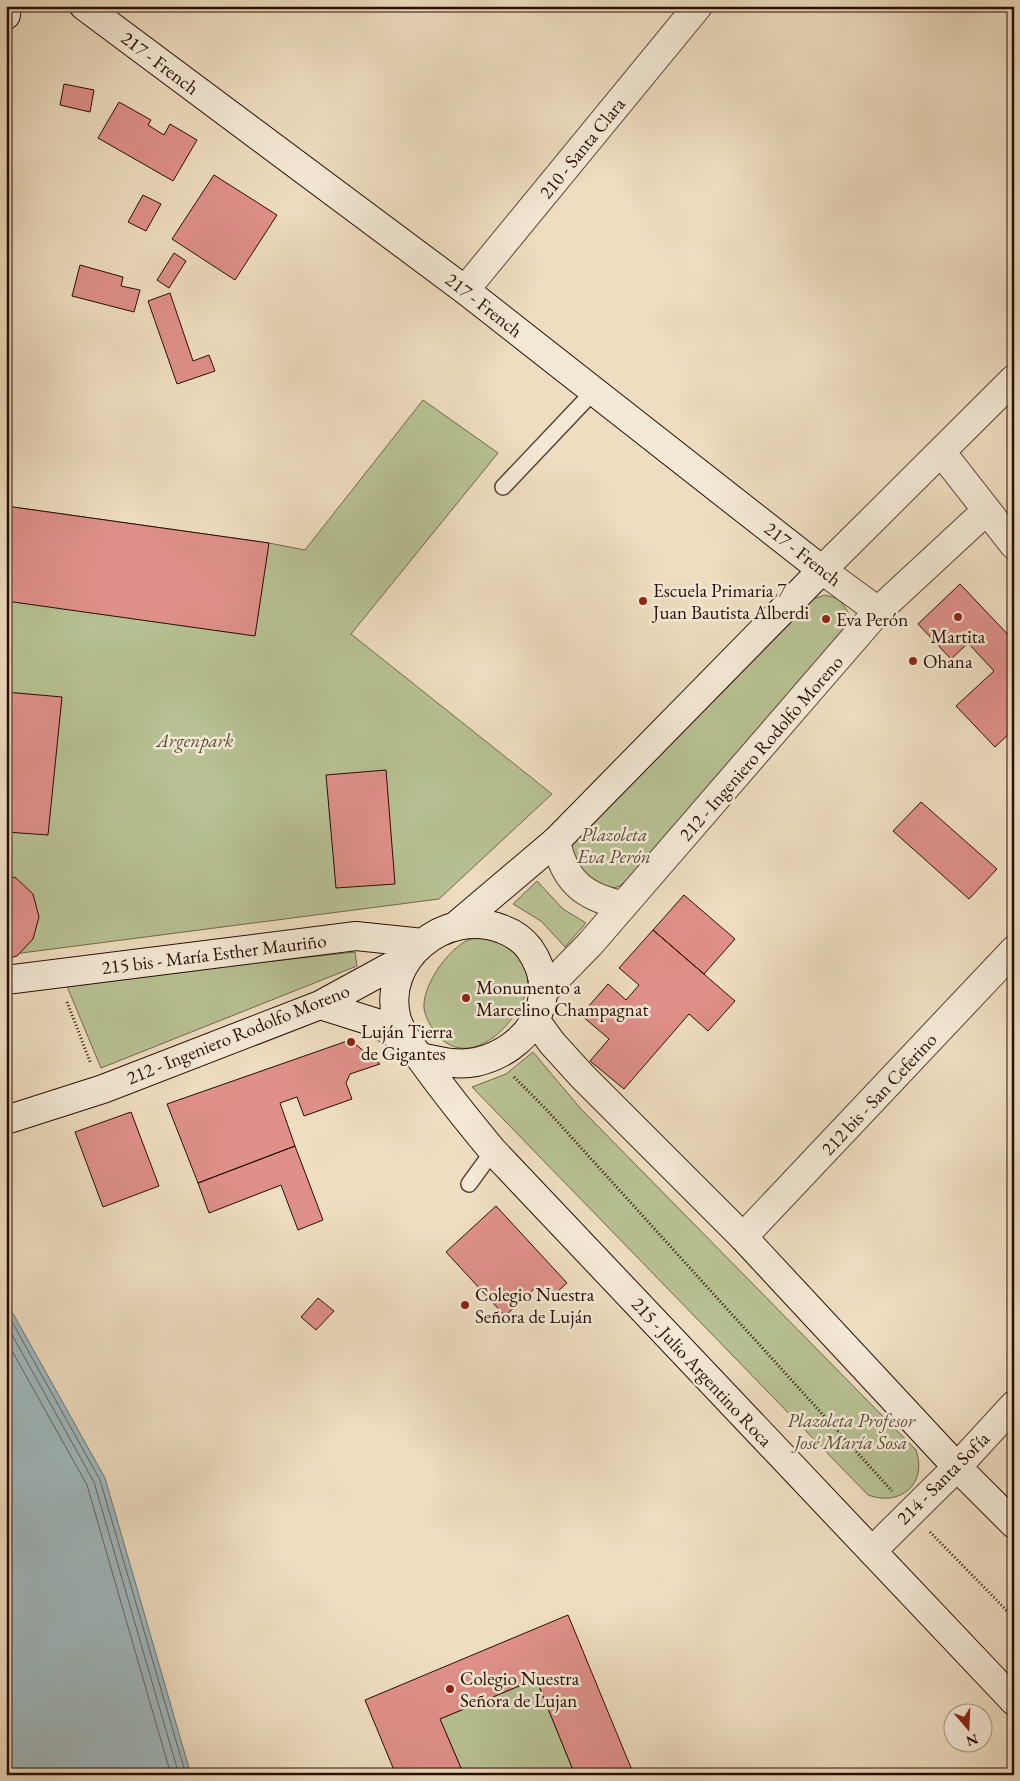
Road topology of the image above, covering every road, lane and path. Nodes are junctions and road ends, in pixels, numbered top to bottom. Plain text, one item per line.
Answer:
1 (7, 6) edge
2 (84, 6) edge
3 (698, 6) edge
4 (6, 15) edge
5 (465, 290) junction
6 (1014, 378) edge
7 (594, 391) junction
8 (942, 452) junction
9 (503, 488) dead end
10 (986, 511) junction
11 (1014, 545) edge
12 (822, 570) junction
13 (878, 611) junction
14 (556, 841) junction
15 (622, 905) junction
16 (458, 924) junction
17 (416, 949) junction
18 (1014, 950) edge
19 (6, 980) edge
20 (543, 992) junction
21 (320, 1005) junction
22 (536, 1021) junction
23 (75, 1025) dead end
24 (414, 1049) junction
25 (494, 1057) junction
26 (92, 1082) junction
27 (6, 1120) edge
28 (493, 1151) junction
29 (469, 1184) dead end
30 (743, 1237) junction
31 (1014, 1405) edge
32 (957, 1467) junction
33 (910, 1512) junction
34 (1014, 1524) edge
35 (872, 1551) junction
36 (1014, 1618) edge
37 (1014, 1700) edge

1 - 4 street
2 - 5 street, 217 - French
3 - 5 street, 210 - Santa Clara
5 - 7 street, 217 - French
6 - 8 street
7 - 9 lane
7 - 12 street, 217 - French
8 - 10 street
8 - 12 street
10 - 11 street
10 - 13 street, 212 - Ingeniero Rodolfo Moreno
12 - 13 street, 217 - French
12 - 14 street
13 - 15 street, 212 - Ingeniero Rodolfo Moreno
14 - 15 street
14 - 16 street
15 - 20 street, 212 - Ingeniero Rodolfo Moreno
16 - 17 street
16 - 20 street
17 - 19 street, 215 bis - María Esther Mauriño
17 - 21 street, 212 - Ingeniero Rodolfo Moreno
17 - 24 street
18 - 30 street, 212 bis - San Ceferino
20 - 22 street
21 - 24 street, 215 - Julio Argentino Roca
21 - 26 street, 212 - Ingeniero Rodolfo Moreno
22 - 25 street
22 - 30 street
23 - 26 path
24 - 25 street
24 - 28 street, 215 - Julio Argentino Roca
25 - 33 path
26 - 27 street, 212 - Ingeniero Rodolfo Moreno
28 - 29 lane
28 - 35 street, 215 - Julio Argentino Roca
30 - 32 street
31 - 32 street, 214 - Santa Sofía
32 - 33 street, 214 - Santa Sofía
32 - 34 street
33 - 35 street, 214 - Santa Sofía
33 - 36 path
35 - 37 street, 215 - Julio Argentino Roca

